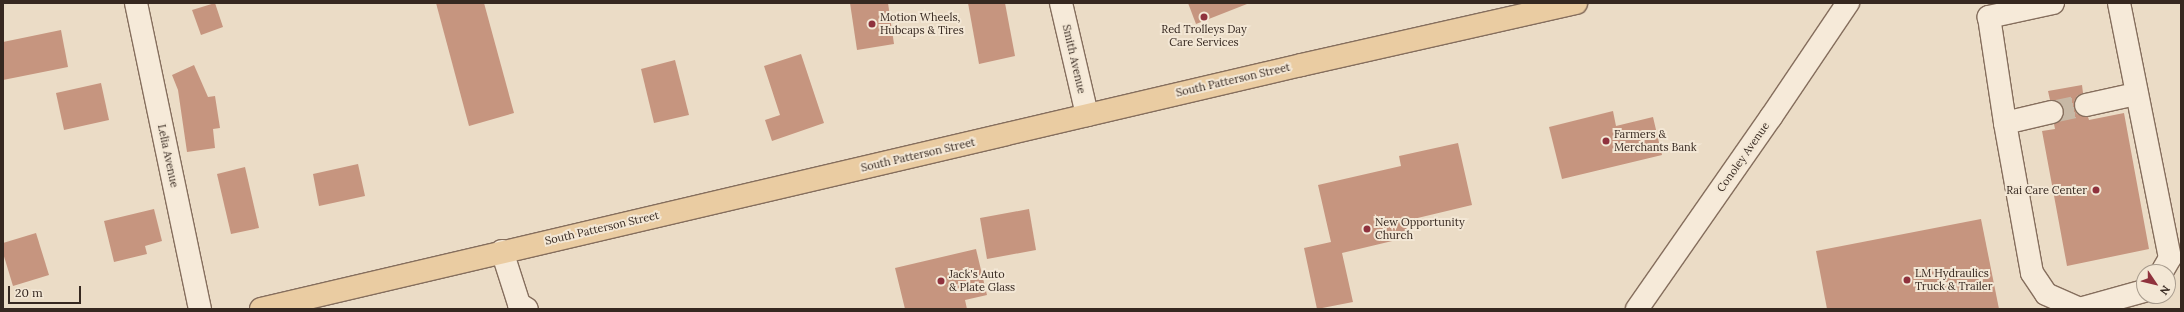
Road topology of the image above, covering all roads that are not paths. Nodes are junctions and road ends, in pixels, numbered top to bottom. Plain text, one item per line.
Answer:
1 (136, 3) edge
2 (1061, 3) edge
3 (1576, 3) edge
4 (1848, 3) edge
5 (2053, 3) edge
6 (2119, 3) edge
7 (2136, 94) junction
8 (2086, 105) tunnel mouth
9 (2052, 112) tunnel mouth
10 (1087, 115) junction
11 (2005, 123) junction
12 (502, 251) junction
13 (2167, 264) edge
14 (2136, 293) edge
15 (200, 309) edge
16 (260, 309) edge
17 (527, 309) edge
18 (1636, 309) edge
19 (2079, 309) edge

1 - 15 street, Lelia Avenue
2 - 10 street, Smith Avenue
3 - 10 main road, South Patterson Street
4 - 18 street, Conoley Avenue
5 - 11 street
6 - 7 street
7 - 8 street
7 - 13 street
9 - 11 street
10 - 12 main road, South Patterson Street
11 - 19 street
12 - 16 main road, South Patterson Street
12 - 17 street
14 - 19 street

